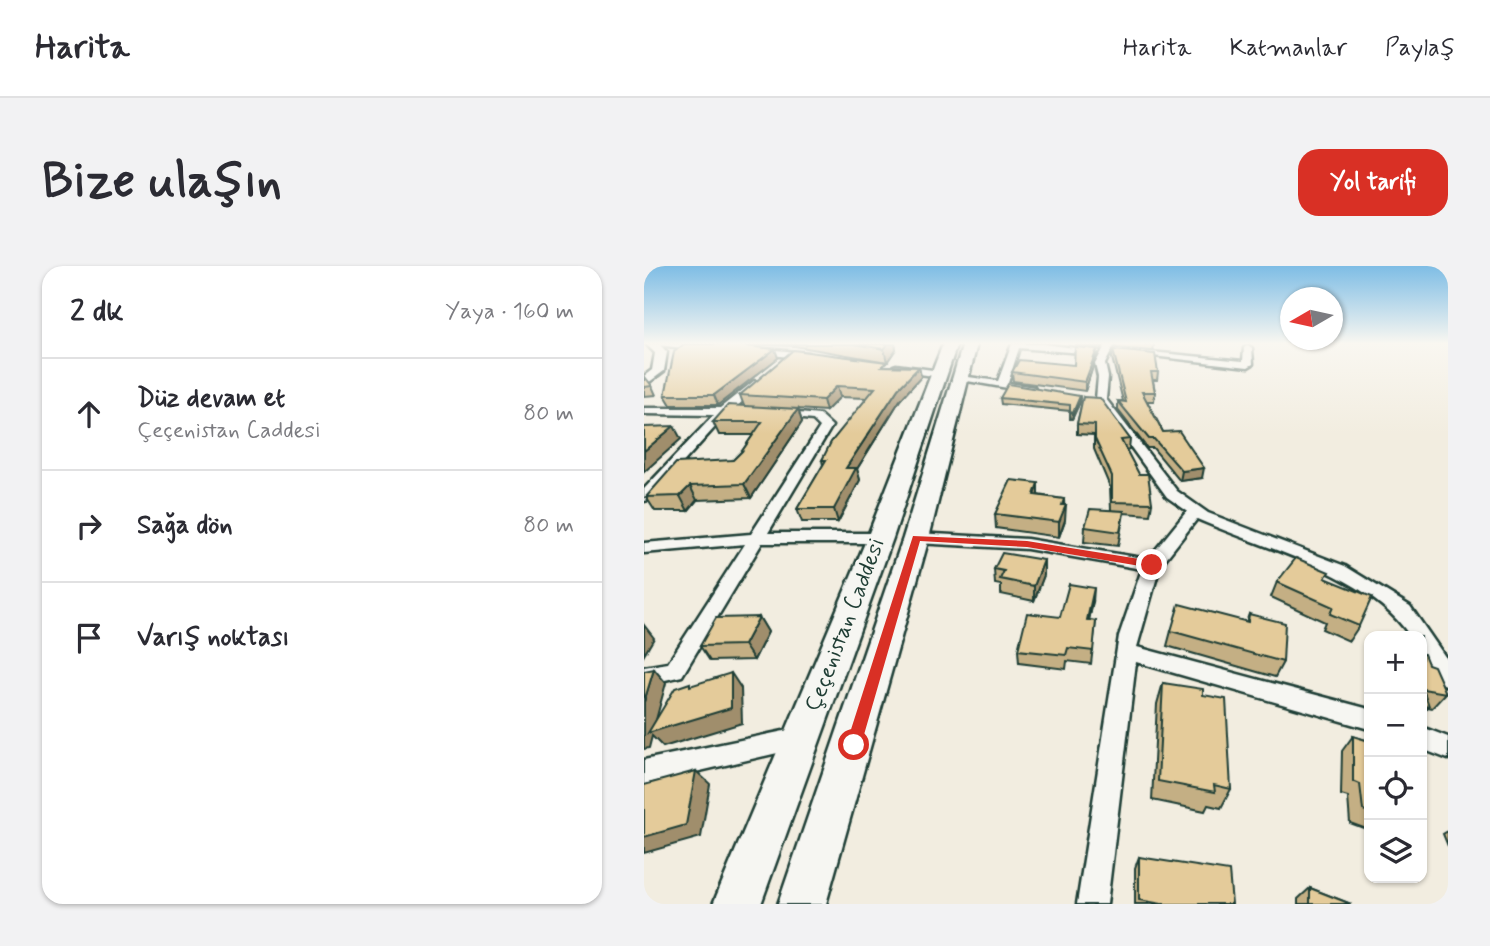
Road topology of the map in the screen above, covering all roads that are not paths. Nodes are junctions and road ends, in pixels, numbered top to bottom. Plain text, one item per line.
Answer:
1 (931, 374) edge
2 (950, 374) edge
3 (952, 374) edge
4 (1006, 374) edge
5 (1103, 374) edge
6 (950, 377) junction
7 (764, 378) edge
8 (1002, 385) junction
9 (1039, 390) edge
10 (644, 411) edge
11 (724, 411) junction
12 (644, 497) edge
13 (1195, 511) junction
14 (759, 538) junction
15 (880, 538) junction
16 (916, 538) junction
17 (644, 548) edge
18 (1152, 565) junction
19 (1127, 652) junction
20 (644, 676) edge
21 (1448, 677) edge
22 (1364, 718) edge
23 (803, 737) junction
24 (1427, 740) edge
25 (1448, 748) edge
26 (644, 772) edge
27 (737, 904) edge
28 (802, 904) edge
29 (1092, 904) edge

1 - 6 street
2 - 6 main road, Çeçenistan Caddesi
3 - 6 main road, Çeçenistan Caddesi
4 - 8 street
5 - 13 street
6 - 8 street
6 - 15 main road, Çeçenistan Caddesi
6 - 16 main road, Çeçenistan Caddesi
7 - 11 street
8 - 9 street
10 - 11 street
11 - 12 street
11 - 14 street
13 - 18 street
13 - 21 street
14 - 15 street
14 - 17 street
14 - 20 street
15 - 23 main road, Çeçenistan Caddesi
16 - 18 street
16 - 28 main road, Çeçenistan Caddesi
18 - 19 street
19 - 22 street
19 - 29 street
23 - 26 street
23 - 27 main road, Çeçenistan Caddesi
24 - 25 street

